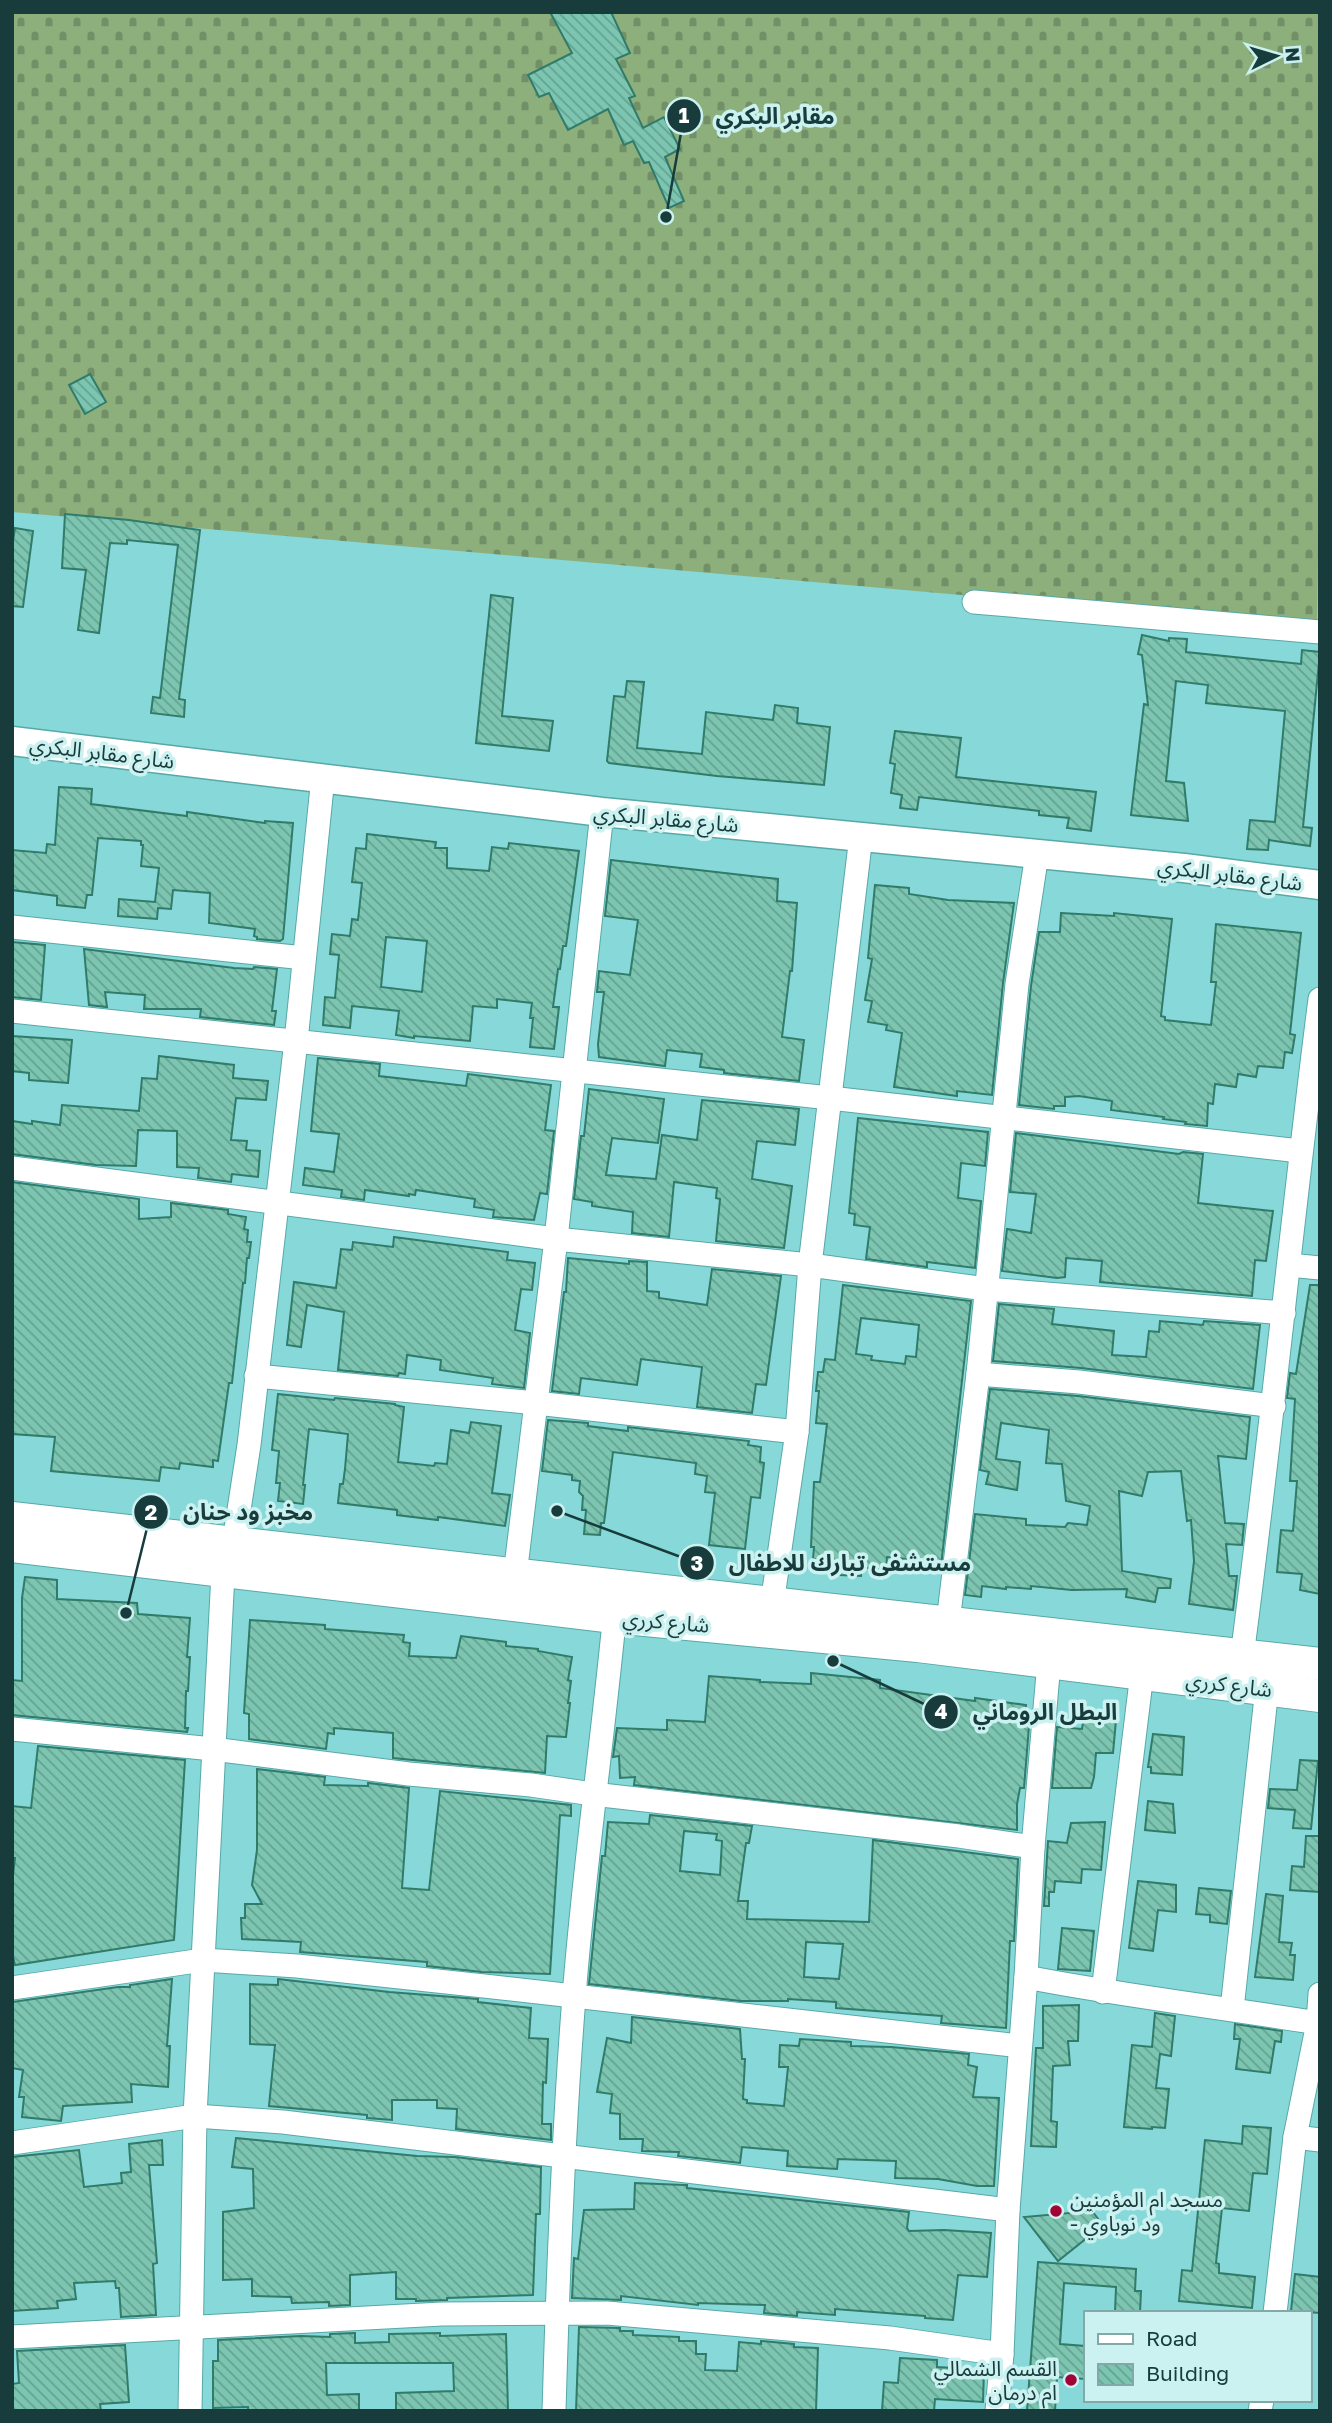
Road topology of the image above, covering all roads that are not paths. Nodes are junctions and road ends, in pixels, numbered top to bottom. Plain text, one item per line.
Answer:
1 (974, 602) dead end
2 (1320, 632) edge
3 (12, 741) edge
4 (323, 777) junction
5 (602, 812) junction
6 (861, 836) junction
7 (1037, 854) junction
8 (1320, 885) edge
9 (12, 927) edge
10 (304, 958) junction
11 (1320, 999) edge
12 (12, 1011) edge
13 (296, 1041) junction
14 (574, 1072) junction
15 (830, 1098) junction
16 (1003, 1117) junction
17 (1300, 1151) junction
18 (12, 1168) edge
19 (275, 1203) junction
20 (556, 1239) junction
21 (810, 1265) junction
22 (1289, 1265) junction
23 (1320, 1268) edge
24 (986, 1289) junction
25 (1284, 1313) junction
26 (978, 1374) junction
27 (256, 1377) junction
28 (536, 1403) junction
29 (1274, 1406) junction
30 (797, 1432) junction
31 (20, 1533) edge
32 (234, 1542) junction
33 (223, 1573) junction
34 (515, 1575) junction
35 (616, 1602) junction
36 (772, 1604) junction
37 (948, 1622) junction
38 (1242, 1656) junction
39 (1049, 1662) junction
40 (1320, 1664) edge
41 (1142, 1674) junction
42 (1267, 1688) junction
43 (1320, 1696) edge
44 (12, 1729) edge
45 (213, 1749) junction
46 (593, 1794) junction
47 (1033, 1847) junction
48 (203, 1960) junction
49 (1026, 1977) junction
50 (12, 1988) edge
51 (1103, 1992) junction
52 (1320, 1994) edge
53 (574, 1997) junction
54 (1232, 2009) junction
55 (1318, 2023) junction
56 (1020, 2046) junction
57 (195, 2116) junction
58 (1295, 2137) junction
59 (1320, 2140) edge
60 (12, 2143) edge
61 (565, 2156) junction
62 (1008, 2210) junction
63 (1275, 2311) edge
64 (557, 2312) junction
65 (190, 2327) junction
66 (12, 2337) edge
67 (1002, 2354) junction
68 (190, 2411) edge
69 (554, 2411) edge
70 (997, 2411) edge

1 - 2 street
3 - 4 street, شارع مقابر البكري
4 - 5 street, شارع مقابر البكري
4 - 10 street
5 - 6 street, شارع مقابر البكري
5 - 14 street
6 - 7 street, شارع مقابر البكري
6 - 15 street
7 - 8 street, شارع مقابر البكري
7 - 16 street
9 - 10 street
10 - 13 street
11 - 17 street
12 - 13 street
13 - 14 street
13 - 19 street
14 - 15 street
14 - 20 street
15 - 16 street
15 - 21 street
16 - 17 street
16 - 24 street
17 - 22 street
18 - 19 street
19 - 20 street
19 - 27 street
20 - 21 street
20 - 28 street
21 - 24 street
21 - 30 street
22 - 23 street
22 - 25 street
24 - 25 street
24 - 26 street
25 - 29 street
26 - 29 street
26 - 37 street
27 - 28 street
27 - 32 street
28 - 30 street
28 - 34 street
29 - 38 street
30 - 36 street
31 - 32 main road, شارع كرري
31 - 33 main road, شارع كرري
32 - 34 main road, شارع كرري
33 - 35 main road, شارع كرري
33 - 45 street
34 - 35 main road, شارع كرري
35 - 36 main road, شارع كرري
35 - 39 main road, شارع كرري
35 - 46 street
36 - 37 main road, شارع كرري
37 - 38 main road, شارع كرري
38 - 40 main road, شارع كرري
39 - 41 main road, شارع كرري
39 - 47 street
41 - 42 main road, شارع كرري
41 - 51 street
42 - 43 main road, شارع كرري
42 - 54 street
44 - 45 street
45 - 46 street
45 - 48 street
46 - 47 street
46 - 53 street
47 - 49 street
48 - 50 street
48 - 53 street
48 - 57 street
49 - 51 street
49 - 56 street
51 - 54 street
52 - 55 street
53 - 56 street
53 - 61 street
54 - 55 street
55 - 58 street
56 - 62 street
57 - 60 street
57 - 61 street
57 - 65 street
58 - 59 street
58 - 63 street
61 - 62 street
61 - 64 street
62 - 67 street
64 - 65 street
64 - 67 street
64 - 69 street
65 - 66 street
65 - 68 street
67 - 70 street

